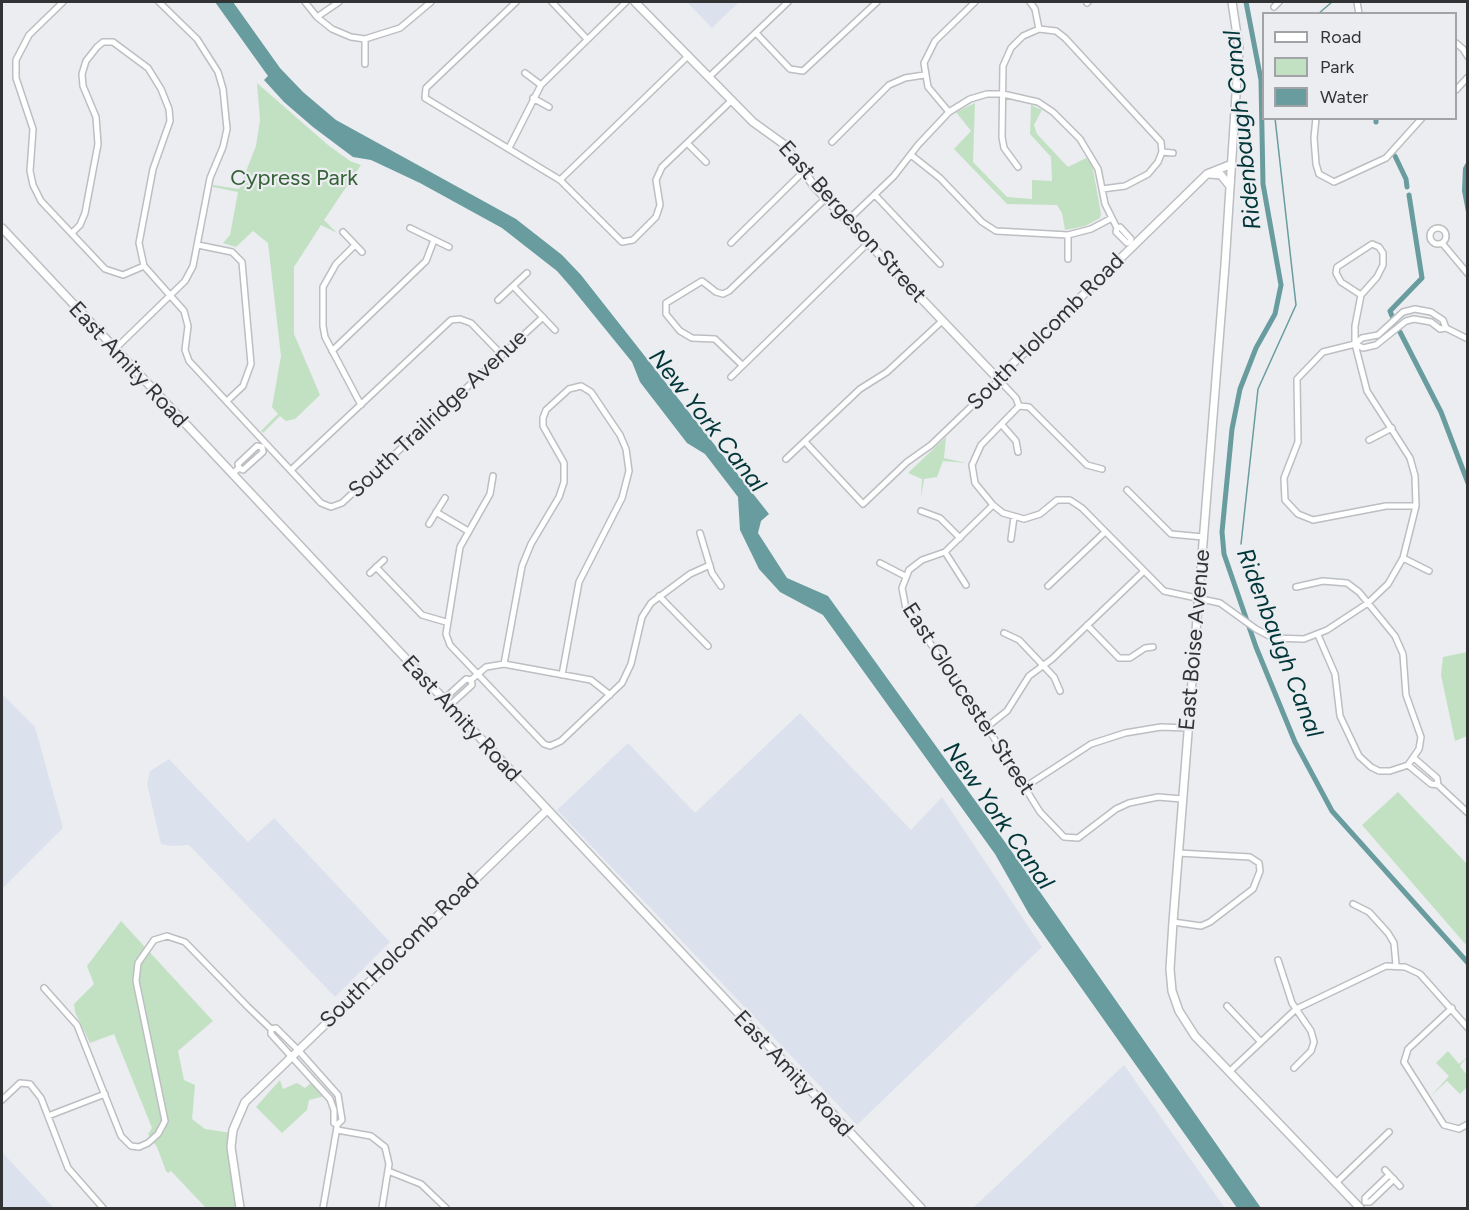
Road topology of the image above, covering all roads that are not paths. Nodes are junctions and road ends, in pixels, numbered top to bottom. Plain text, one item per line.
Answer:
1 (63, 2) edge
2 (159, 2) edge
3 (305, 2) edge
4 (339, 2) edge
5 (430, 2) edge
6 (516, 2) edge
7 (552, 2) edge
8 (626, 2) edge
9 (635, 2) edge
10 (788, 2) edge
11 (877, 2) edge
12 (975, 2) edge
13 (1030, 2) edge
14 (1232, 2) edge
15 (1279, 2) edge
16 (1274, 7) dead end
17 (317, 17) junction
18 (1039, 29) junction
19 (756, 33) junction
20 (365, 39) junction
21 (587, 39) junction
22 (1457, 44) edge
23 (688, 57) junction
24 (1467, 57) edge
25 (365, 64) dead end
26 (525, 73) dead end
27 (924, 75) junction
28 (709, 77) junction
29 (541, 86) junction
30 (1003, 94) junction
31 (533, 98) junction
32 (732, 100) junction
33 (549, 107) dead end
34 (949, 112) junction
35 (1316, 120) edge
36 (1420, 120) edge
37 (832, 141) dead end
38 (687, 143) junction
39 (509, 148) junction
40 (1162, 152) junction
41 (1173, 153) dead end
42 (911, 155) junction
43 (706, 162) dead end
44 (1232, 164) junction
45 (1018, 167) dead end
46 (804, 171) junction
47 (1207, 174) junction
48 (560, 180) junction
49 (1230, 187) junction
50 (1102, 189) junction
51 (875, 195) junction
52 (826, 198) junction
53 (1110, 219) junction
54 (848, 221) junction
55 (2, 228) edge
56 (410, 228) dead end
57 (343, 232) dead end
58 (72, 233) junction
59 (1068, 235) junction
60 (434, 240) junction
61 (731, 243) dead end
62 (868, 243) junction
63 (1442, 243) dead end
64 (1132, 244) junction
65 (198, 245) junction
66 (355, 245) junction
67 (449, 247) dead end
68 (362, 252) dead end
69 (1068, 260) dead end
70 (940, 264) dead end
71 (144, 267) junction
72 (527, 273) dead end
73 (1467, 274) edge
74 (513, 286) junction
75 (171, 295) junction
76 (1361, 295) junction
77 (498, 300) dead end
78 (543, 317) junction
79 (942, 321) junction
80 (1446, 328) junction
81 (555, 330) dead end
82 (1467, 339) edge
83 (1355, 344) junction
84 (114, 350) junction
85 (332, 351) junction
86 (502, 356) junction
87 (742, 365) junction
88 (731, 377) dead end
89 (999, 380) junction
90 (227, 401) junction
91 (361, 405) junction
92 (1019, 406) junction
93 (1002, 425) junction
94 (1392, 428) junction
95 (1369, 440) dead end
96 (807, 444) dead end
97 (264, 445) junction
98 (1018, 452) dead end
99 (786, 459) dead end
100 (1102, 469) dead end
101 (291, 470) junction
102 (232, 474) junction
103 (493, 476) dead end
104 (1127, 490) dead end
105 (445, 498) dead end
106 (993, 505) junction
107 (1416, 506) junction
108 (921, 511) dead end
109 (436, 512) junction
110 (1014, 517) junction
111 (429, 524) dead end
112 (468, 531) junction
113 (1105, 532) junction
114 (700, 533) dead end
115 (1203, 537) junction
116 (960, 538) junction
117 (1011, 539) dead end
118 (945, 552) junction
119 (1403, 558) junction
120 (384, 560) dead end
121 (880, 563) dead end
122 (710, 565) junction
123 (376, 567) junction
124 (1143, 572) junction
125 (1429, 572) dead end
126 (370, 573) dead end
127 (905, 576) junction
128 (966, 585) dead end
129 (721, 586) dead end
130 (1048, 586) dead end
131 (1296, 587) dead end
132 (659, 596) junction
133 (1198, 597) junction
134 (1368, 603) junction
135 (447, 622) junction
136 (1087, 624) junction
137 (1004, 633) dead end
138 (1318, 635) junction
139 (708, 646) dead end
140 (1153, 647) dead end
141 (504, 664) junction
142 (1042, 664) junction
143 (477, 674) junction
144 (562, 675) junction
145 (471, 680) junction
146 (1060, 691) dead end
147 (609, 695) junction
148 (443, 700) junction
149 (449, 706) junction
150 (988, 726) junction
151 (1188, 728) junction
152 (1414, 758) junction
153 (1408, 765) junction
154 (1438, 785) junction
155 (1024, 787) junction
156 (1182, 799) junction
157 (546, 811) junction
158 (1467, 813) edge
159 (1178, 853) junction
160 (1353, 904) dead end
161 (1173, 922) junction
162 (1278, 960) dead end
163 (1396, 965) junction
164 (44, 988) dead end
165 (1227, 1006) dead end
166 (1452, 1008) junction
167 (1296, 1009) junction
168 (1467, 1028) edge
169 (1262, 1042) junction
170 (295, 1052) junction
171 (1294, 1068) dead end
172 (1229, 1072) junction
173 (105, 1094) junction
174 (2, 1100) edge
175 (48, 1116) junction
176 (1467, 1124) edge
177 (337, 1128) junction
178 (1389, 1132) dead end
179 (388, 1171) junction
180 (1336, 1183) junction
181 (1400, 1186) dead end
182 (1360, 1208) edge
183 (103, 1209) edge
184 (240, 1209) edge
185 (322, 1209) edge
186 (382, 1209) edge
187 (446, 1209) edge
188 (921, 1209) edge

1 - 58 street
2 - 65 street
3 - 17 street
4 - 17 street
5 - 20 street
6 - 39 street
7 - 21 street
8 - 21 street
9 - 23 street, East Bergeson Street
10 - 19 street
11 - 19 street
12 - 27 street
13 - 18 street
14 - 44 street, East Boise Avenue
15 - 16 street
17 - 20 street
18 - 30 street
18 - 40 street
19 - 28 street
20 - 25 street
21 - 29 street
22 - 24 street
23 - 28 street, East Bergeson Street
23 - 48 street
26 - 29 street
27 - 34 street
27 - 37 street
28 - 32 street, East Bergeson Street
29 - 31 street
30 - 34 street
30 - 45 street
30 - 50 street
31 - 33 street
31 - 39 street
32 - 38 street
32 - 46 street, East Bergeson Street
34 - 42 street
35 - 36 street
38 - 43 street
38 - 48 street
39 - 48 street
40 - 41 street
40 - 50 street
42 - 51 street
42 - 59 street
44 - 47 street, South Holcomb Road
44 - 49 street, East Boise Avenue
46 - 52 street, East Bergeson Street
46 - 61 street
47 - 49 street
47 - 64 street, South Holcomb Road
49 - 115 street, East Boise Avenue
50 - 53 street
51 - 54 street
51 - 70 street
52 - 54 street, East Bergeson Street
52 - 87 street
53 - 59 street
53 - 64 street
54 - 62 street, East Bergeson Street
55 - 84 street, East Amity Road
56 - 60 street
57 - 66 street
58 - 71 street
58 - 71 street
59 - 69 street
60 - 67 street
60 - 85 street
62 - 79 street, East Bergeson Street
62 - 87 street
63 - 73 street
64 - 89 street, South Holcomb Road
65 - 75 street
65 - 90 street
66 - 68 street
66 - 85 street
71 - 75 street
72 - 74 street
74 - 77 street
74 - 78 street
75 - 84 street
75 - 90 street
76 - 76 street
76 - 83 street
78 - 81 street
78 - 86 street, South Trailridge Avenue
79 - 89 street, East Bergeson Street
79 - 99 street
80 - 82 street
80 - 83 street
80 - 83 street
83 - 94 street
83 - 107 street
84 - 102 street, East Amity Road
85 - 91 street
86 - 91 street
86 - 101 street, South Trailridge Avenue
87 - 88 street
89 - 92 street, East Bergeson Street
89 - 96 street, South Holcomb Road
90 - 97 street
91 - 101 street
92 - 93 street
92 - 100 street
93 - 98 street
93 - 106 street
94 - 95 street
94 - 107 street
97 - 101 street
97 - 102 street
102 - 148 street, East Amity Road
103 - 112 street
104 - 115 street
105 - 109 street
106 - 110 street
106 - 116 street
107 - 119 street
108 - 116 street
109 - 111 street
109 - 112 street
110 - 113 street
110 - 117 street
112 - 135 street
113 - 124 street
113 - 130 street
114 - 122 street
115 - 133 street, East Boise Avenue
116 - 118 street
118 - 127 street
118 - 128 street
119 - 125 street
119 - 134 street
120 - 123 street
121 - 127 street, East Gloucester Street
122 - 129 street
122 - 132 street
123 - 126 street
123 - 135 street
124 - 133 street
124 - 136 street
127 - 150 street, East Gloucester Street
131 - 134 street
132 - 139 street
132 - 147 street
133 - 138 street
133 - 151 street, East Boise Avenue
134 - 138 street
134 - 152 street
135 - 143 street
136 - 140 street
136 - 142 street
137 - 142 street
138 - 153 street
141 - 143 street
141 - 144 street
141 - 144 street
142 - 146 street
142 - 150 street
143 - 145 street
143 - 147 street
144 - 147 street
145 - 148 street
145 - 149 street
148 - 149 street, East Amity Road
149 - 157 street, East Amity Road
150 - 155 street, East Gloucester Street
151 - 155 street
151 - 156 street, East Boise Avenue
152 - 153 street
152 - 154 street
153 - 154 street
154 - 158 street
155 - 156 street, East Gloucester Street
156 - 159 street, East Boise Avenue
157 - 170 street, South Holcomb Road
157 - 188 street, East Amity Road
159 - 161 street, East Boise Avenue
159 - 161 street
160 - 163 street
161 - 172 street, East Boise Avenue
162 - 167 street
163 - 166 street
163 - 167 street
164 - 173 street
165 - 169 street
166 - 168 street
166 - 176 street
167 - 169 street
167 - 171 street
169 - 172 street
170 - 173 street
170 - 177 street
170 - 184 street, South Holcomb Road
172 - 180 street, East Boise Avenue
173 - 175 street
174 - 175 street
175 - 183 street
177 - 179 street
177 - 185 street
178 - 180 street
179 - 186 street
179 - 187 street
180 - 182 street, East Boise Avenue
181 - 182 street

